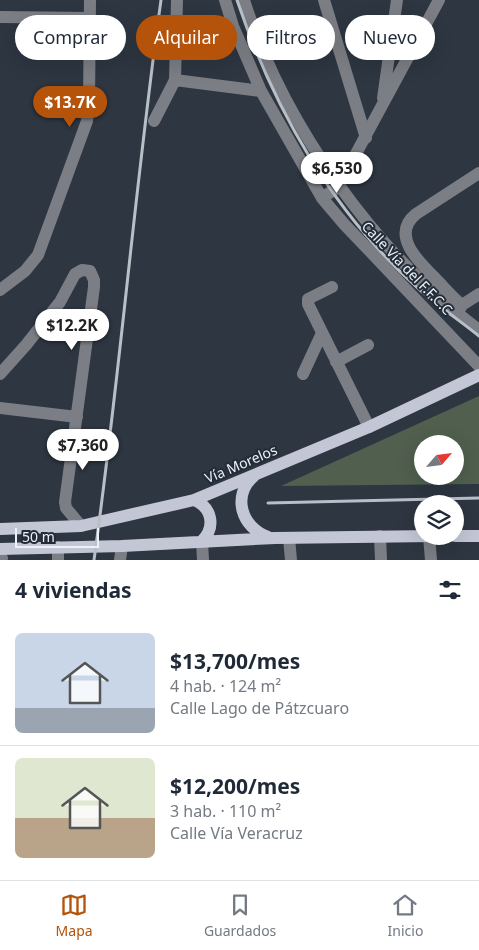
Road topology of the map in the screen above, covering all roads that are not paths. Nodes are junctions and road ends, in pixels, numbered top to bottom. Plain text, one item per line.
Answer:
1 (90, 0) edge
2 (177, 0) edge
3 (225, 0) edge
4 (244, 0) edge
5 (324, 0) edge
6 (397, 0) edge
7 (439, 0) edge
8 (90, 15) edge
9 (0, 17) edge
10 (15, 17) edge
11 (90, 60) edge
12 (175, 80) junction
13 (261, 90) junction
14 (382, 106) junction
15 (154, 121) dead end
16 (366, 138) junction
17 (479, 173) edge
18 (338, 186) junction
19 (322, 198) junction
20 (332, 287) dead end
21 (0, 290) edge
22 (479, 294) edge
23 (459, 310) junction
24 (479, 330) edge
25 (322, 333) junction
26 (368, 345) dead end
27 (336, 362) junction
28 (479, 366) edge
29 (0, 374) edge
30 (303, 374) dead end
31 (479, 375) edge
32 (0, 408) edge
33 (77, 418) junction
34 (369, 427) junction
35 (262, 471) junction
36 (194, 500) junction
37 (81, 526) junction
38 (0, 529) edge
39 (380, 536) junction
40 (414, 536) edge
41 (464, 536) edge
42 (479, 536) edge
43 (275, 538) junction
44 (289, 538) junction
45 (202, 541) junction
46 (430, 545) edge
47 (122, 546) junction
48 (58, 547) junction
49 (1, 555) edge
50 (58, 560) edge
51 (120, 560) edge
52 (203, 560) edge
53 (291, 560) edge
54 (382, 560) edge
55 (431, 560) edge

1 - 8 street
2 - 12 street
3 - 13 street, Calle Vía del F.F.C.C
4 - 18 street, Calle Vía del F.F.C.C
5 - 16 street
6 - 14 street
7 - 14 street
9 - 10 street
11 - 21 street
12 - 13 street
12 - 15 street
13 - 19 street, Calle Vía del F.F.C.C
14 - 16 street
16 - 18 street
17 - 23 street
18 - 19 street
18 - 23 street, Calle Vía del F.F.C.C
19 - 28 street, Calle Vía del F.F.C.C
20 - 25 street
22 - 23 street
23 - 24 street, Calle Vía del F.F.C.C
25 - 27 street
25 - 30 street
26 - 27 street
27 - 34 street
29 - 33 street
31 - 34 main road, Vía Morelos
32 - 33 street
33 - 37 street
34 - 35 main road, Vía Morelos
35 - 36 main road, Vía Morelos
35 - 43 main road
36 - 37 main road, Vía Morelos
36 - 45 main road
37 - 38 main road, Vía Morelos
39 - 40 main road
39 - 44 main road
39 - 54 street
41 - 42 main road
43 - 44 main road
43 - 45 main road
44 - 53 street
45 - 47 main road
45 - 52 street
46 - 55 street
47 - 48 main road
47 - 51 street
48 - 49 main road
48 - 50 street

